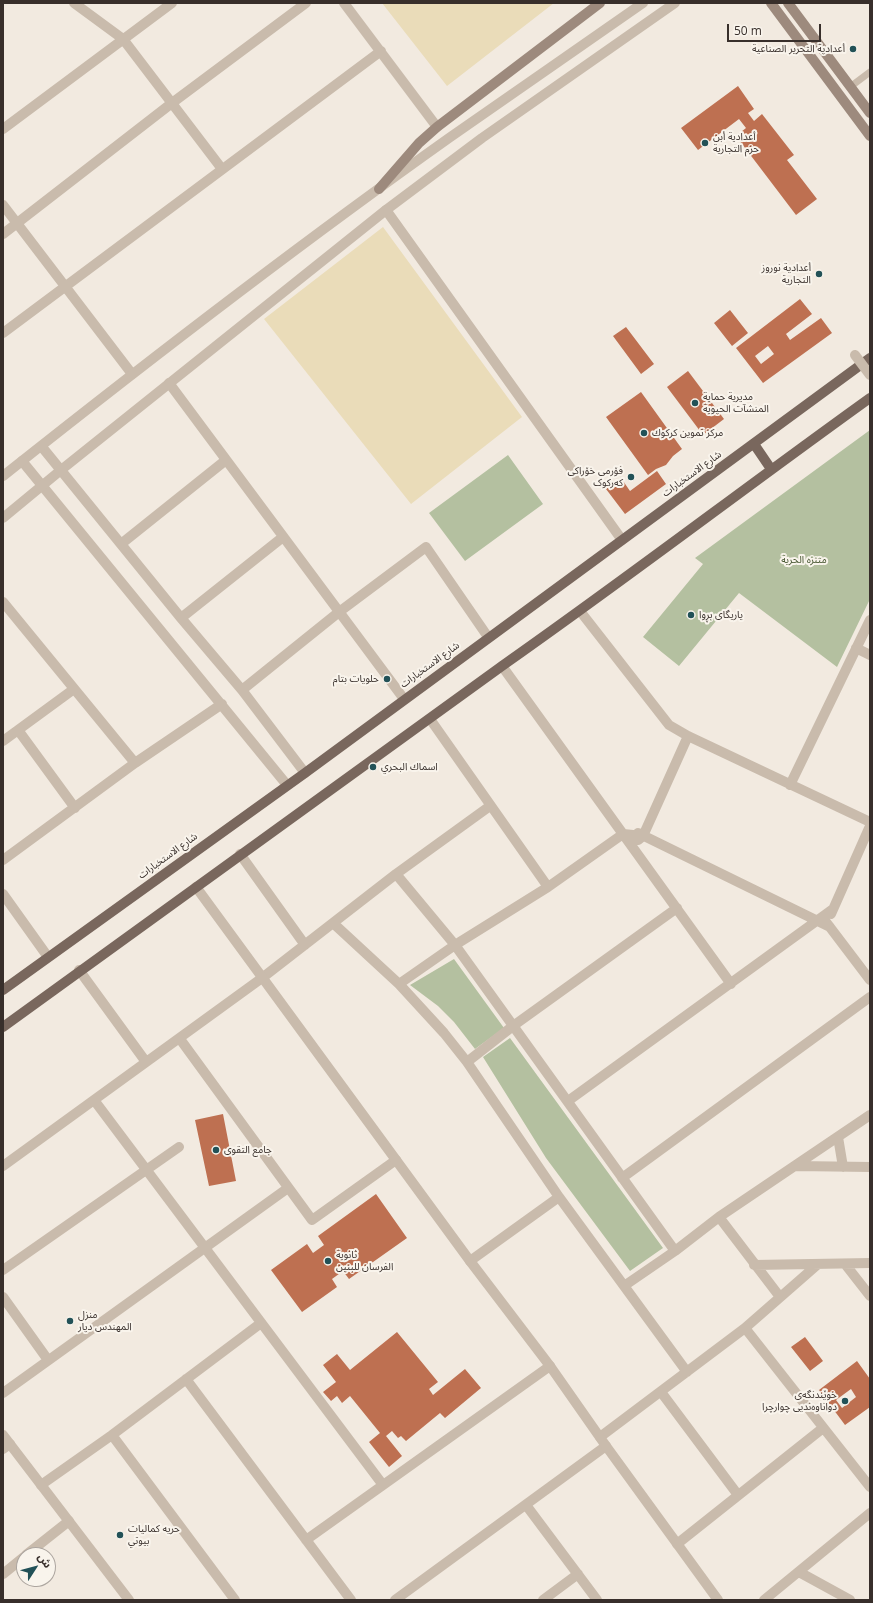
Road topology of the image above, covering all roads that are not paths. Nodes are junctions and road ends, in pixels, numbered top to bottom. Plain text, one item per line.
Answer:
1 (74, 3) edge
2 (172, 3) edge
3 (306, 3) edge
4 (344, 3) edge
5 (600, 3) edge
6 (643, 3) edge
7 (676, 3) edge
8 (771, 3) edge
9 (788, 3) edge
10 (123, 39) junction
11 (380, 51) junction
12 (870, 72) edge
13 (850, 87) junction
14 (172, 103) junction
15 (870, 113) edge
16 (437, 127) junction
17 (3, 129) edge
18 (870, 136) edge
19 (222, 169) junction
20 (379, 189) junction
21 (3, 205) edge
22 (386, 210) junction
23 (17, 224) junction
24 (3, 234) edge
25 (66, 287) junction
26 (3, 333) edge
27 (855, 356) dead end
28 (870, 358) edge
29 (132, 374) junction
30 (870, 376) edge
31 (169, 384) junction
32 (870, 398) edge
33 (754, 444) junction
34 (42, 447) junction
35 (226, 460) junction
36 (22, 461) junction
37 (771, 469) junction
38 (61, 470) junction
39 (3, 476) edge
40 (41, 486) junction
41 (3, 518) edge
42 (283, 537) junction
43 (622, 540) junction
44 (121, 544) junction
45 (3, 602) edge
46 (580, 611) junction
47 (339, 612) junction
48 (181, 618) junction
49 (870, 620) edge
50 (488, 637) junction
51 (856, 648) junction
52 (870, 655) edge
53 (502, 666) junction
54 (74, 689) junction
55 (242, 690) junction
56 (404, 699) junction
57 (222, 704) junction
58 (430, 719) junction
59 (18, 730) junction
60 (688, 736) junction
61 (3, 741) edge
62 (135, 763) junction
63 (305, 772) junction
64 (286, 785) junction
65 (790, 785) junction
66 (490, 806) junction
67 (75, 808) junction
68 (614, 822) junction
69 (870, 822) edge
70 (870, 826) edge
71 (623, 834) junction
72 (643, 836) junction
73 (631, 845) junction
74 (240, 854) junction
75 (3, 860) edge
76 (396, 874) junction
77 (196, 887) junction
78 (548, 887) junction
79 (3, 894) edge
80 (676, 908) junction
81 (824, 922) junction
82 (334, 923) junction
83 (305, 945) junction
84 (455, 945) junction
85 (48, 957) junction
86 (79, 970) junction
87 (262, 978) junction
88 (870, 980) edge
89 (399, 984) junction
90 (731, 984) junction
91 (3, 990) edge
92 (870, 998) edge
93 (3, 1026) edge
94 (514, 1026) junction
95 (180, 1039) junction
96 (146, 1062) junction
97 (467, 1062) junction
98 (94, 1100) junction
99 (568, 1101) junction
100 (870, 1114) edge
101 (838, 1137) junction
102 (179, 1147) dead end
103 (396, 1160) junction
104 (3, 1166) edge
105 (796, 1166) junction
106 (843, 1167) junction
107 (870, 1167) edge
108 (146, 1170) junction
109 (622, 1178) junction
110 (288, 1188) junction
111 (559, 1197) junction
112 (719, 1217) junction
113 (205, 1247) junction
114 (675, 1251) junction
115 (470, 1261) junction
116 (870, 1263) edge
117 (845, 1264) junction
118 (754, 1265) junction
119 (817, 1265) junction
120 (3, 1270) edge
121 (624, 1286) junction
122 (870, 1296) edge
123 (3, 1297) edge
124 (780, 1298) junction
125 (261, 1323) junction
126 (745, 1328) junction
127 (48, 1360) junction
128 (550, 1366) junction
129 (687, 1372) junction
130 (186, 1379) junction
131 (661, 1392) junction
132 (3, 1393) edge
133 (823, 1428) junction
134 (3, 1435) edge
135 (112, 1435) junction
136 (600, 1437) junction
137 (6, 1446) edge
138 (606, 1446) junction
139 (41, 1485) junction
140 (383, 1485) junction
141 (870, 1487) edge
142 (738, 1495) junction
143 (526, 1504) junction
144 (870, 1513) edge
145 (70, 1521) junction
146 (306, 1540) junction
147 (677, 1544) junction
148 (36, 1547) edge
149 (16, 1563) edge
150 (799, 1572) junction
151 (3, 1574) edge
152 (578, 1574) junction
153 (129, 1600) edge
154 (235, 1600) edge
155 (351, 1600) edge
156 (395, 1600) edge
157 (543, 1600) edge
158 (597, 1600) edge
159 (718, 1600) edge
160 (764, 1600) edge
161 (850, 1600) edge

1 - 10 street
2 - 10 street
3 - 14 street
4 - 11 street
5 - 16 main road
6 - 20 street
7 - 22 street
8 - 18 main road
9 - 13 main road
10 - 14 street
10 - 17 street
11 - 16 street
11 - 19 street
12 - 13 lane
13 - 15 main road
14 - 19 street
14 - 23 street
16 - 20 main road
19 - 25 street
20 - 29 street
21 - 23 street
22 - 31 street
22 - 43 street
23 - 24 street
23 - 25 street
25 - 26 street
25 - 29 street
27 - 30 street, bridge
28 - 33 main road, شارع الاستخبارات
29 - 34 street
31 - 35 street
31 - 38 street
32 - 37 main road
33 - 37 main road
33 - 43 main road, شارع الاستخبارات
34 - 36 street
34 - 38 street
35 - 42 street
35 - 44 street
36 - 39 street
36 - 40 street
37 - 46 main road
38 - 40 street
38 - 44 street
40 - 41 street
40 - 57 street
42 - 47 street
42 - 48 street
43 - 50 main road, شارع الاستخبارات
44 - 48 street
45 - 54 street
46 - 53 main road
46 - 60 street
47 - 50 street
47 - 55 street
47 - 56 street
48 - 55 street
49 - 51 street
50 - 56 main road, شارع الاستخبارات
51 - 52 street
51 - 65 street
53 - 58 main road
53 - 68 street
54 - 59 street
54 - 62 street
55 - 63 street
56 - 63 main road, شارع الاستخبارات
57 - 62 street
57 - 64 street
58 - 66 street
58 - 74 main road
59 - 61 street
59 - 67 street
60 - 65 street
60 - 72 street
62 - 67 street
63 - 64 main road, شارع الاستخبارات
64 - 85 main road, شارع الاستخبارات
65 - 69 street
66 - 76 street
66 - 78 street
67 - 75 street
68 - 71 street
68 - 72 street
70 - 81 street
71 - 72 street
71 - 73 street
71 - 78 street
72 - 73 street
72 - 81 street
73 - 80 street
74 - 77 main road
74 - 83 street
76 - 82 street
76 - 84 street
77 - 86 main road
77 - 87 street
78 - 84 street
79 - 85 street
80 - 90 street
80 - 94 street
81 - 88 street
81 - 90 street
82 - 83 street
82 - 89 street
83 - 87 street
84 - 89 street
84 - 94 street
85 - 91 main road, شارع الاستخبارات
86 - 93 main road
86 - 96 street
87 - 95 street
87 - 103 street
89 - 97 street
90 - 99 street
92 - 109 street
94 - 97 street
94 - 99 street
95 - 96 street
95 - 110 street
96 - 98 street
97 - 111 street
98 - 104 street
98 - 108 street
99 - 109 street
100 - 101 street
101 - 105 street
101 - 106 street
102 - 108 street
103 - 110 street
103 - 115 street
105 - 106 street
105 - 112 street
106 - 107 street
108 - 113 street
108 - 120 street
109 - 114 street
110 - 113 street
111 - 115 street
111 - 121 street
112 - 114 street
112 - 118 street
113 - 125 street
113 - 127 street
114 - 121 street
115 - 128 street
116 - 117 street
117 - 119 street
117 - 122 street
118 - 119 street
118 - 124 street
119 - 124 street
121 - 129 street
123 - 127 street
124 - 126 street
125 - 130 street
125 - 140 street
126 - 129 street
126 - 133 street
127 - 132 street
128 - 136 street
128 - 140 street
129 - 131 street
130 - 135 street
130 - 146 street
131 - 136 street
131 - 142 street
133 - 141 street
133 - 142 street
134 - 137 street
135 - 139 street
135 - 154 street
136 - 138 street
137 - 139 street
138 - 143 street
138 - 147 street
139 - 145 street
140 - 146 street
142 - 147 street
143 - 152 street
143 - 156 street
144 - 150 street
145 - 148 street
145 - 153 street
146 - 155 street
147 - 159 street
149 - 151 street
150 - 160 street
150 - 161 street
152 - 157 street
152 - 158 street

